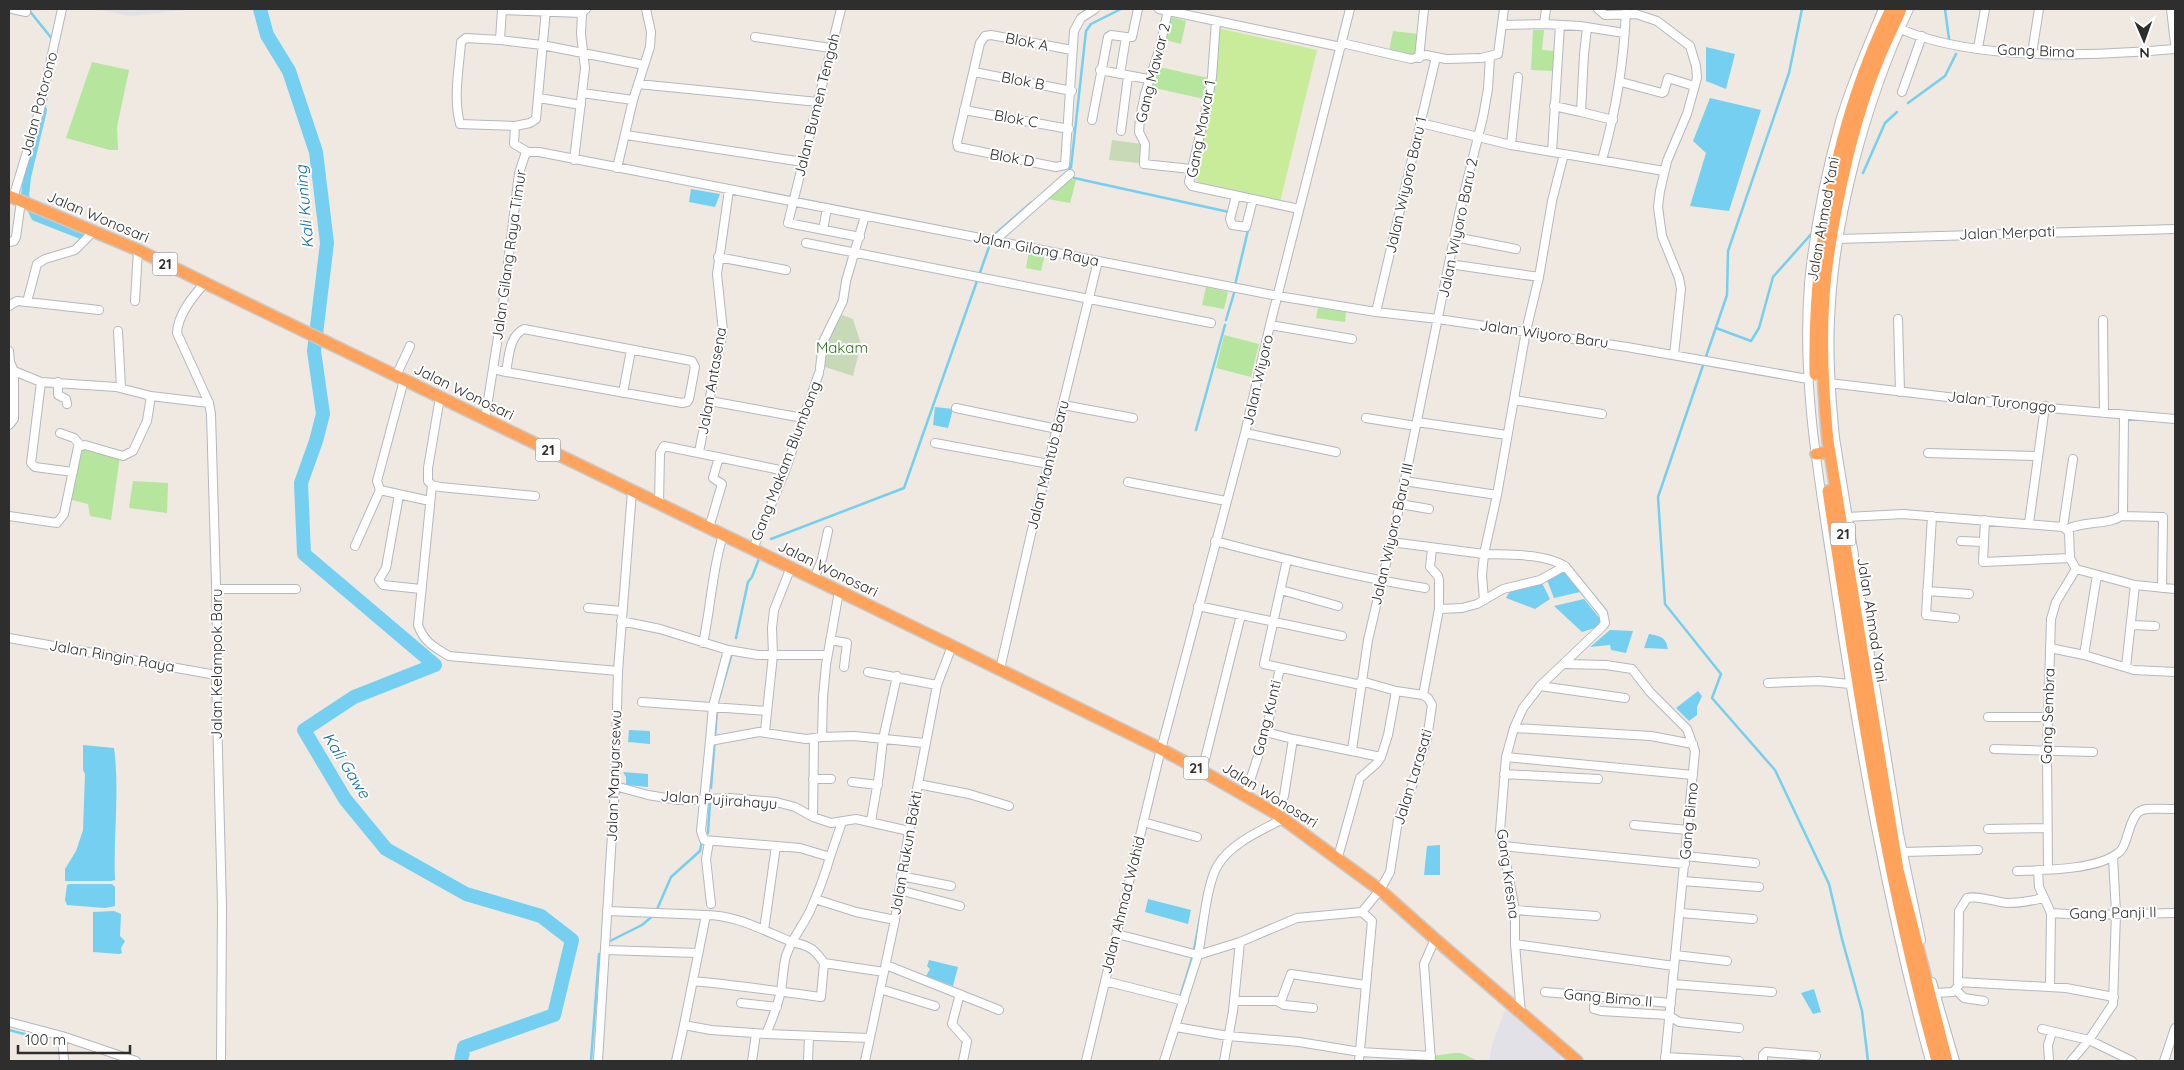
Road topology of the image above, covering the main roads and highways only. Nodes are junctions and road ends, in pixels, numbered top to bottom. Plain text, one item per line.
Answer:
1 (1890, 9) edge
2 (1901, 9) edge
3 (21, 201) edge
4 (1933, 1059) edge
5 (1577, 1061) edge
6 (1946, 1061) edge

1 - 4 highway, Jalan Ahmad Yani / 21
2 - 6 highway, Jalan Ahmad Yani / 21
3 - 5 highway, Jalan Wonosari / 21

